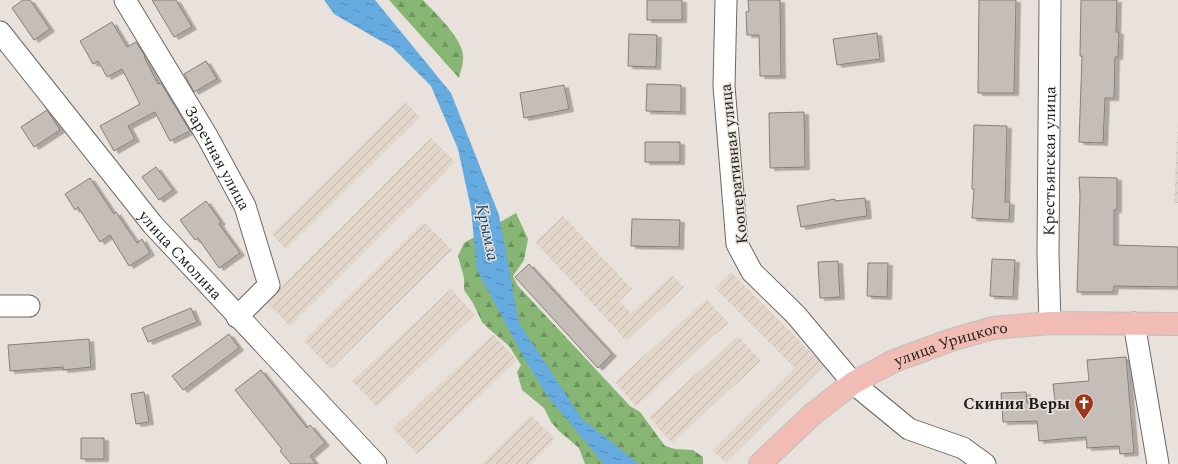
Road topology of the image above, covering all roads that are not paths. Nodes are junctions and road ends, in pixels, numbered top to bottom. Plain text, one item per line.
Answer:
1 (125, 0) edge
2 (726, 0) edge
3 (1050, 0) edge
4 (0, 32) edge
5 (0, 306) edge
6 (30, 306) dead end
7 (237, 316) junction
8 (1050, 323) junction
9 (1134, 323) junction
10 (1178, 324) edge
11 (853, 383) junction
12 (376, 464) edge
13 (760, 464) edge
14 (986, 464) edge
15 (1158, 464) edge

1 - 7 street, Заречная улица
2 - 11 street, Кооперативная улица
3 - 8 street, Крестьянская улица
4 - 7 street, улица Смолина
5 - 6 street
7 - 12 street, улица Смолина
8 - 9 main road, улица Урицкого
8 - 11 main road, улица Урицкого
9 - 10 main road, улица Урицкого
9 - 15 street
11 - 13 main road, улица Урицкого
11 - 14 street, Кооперативная улица

